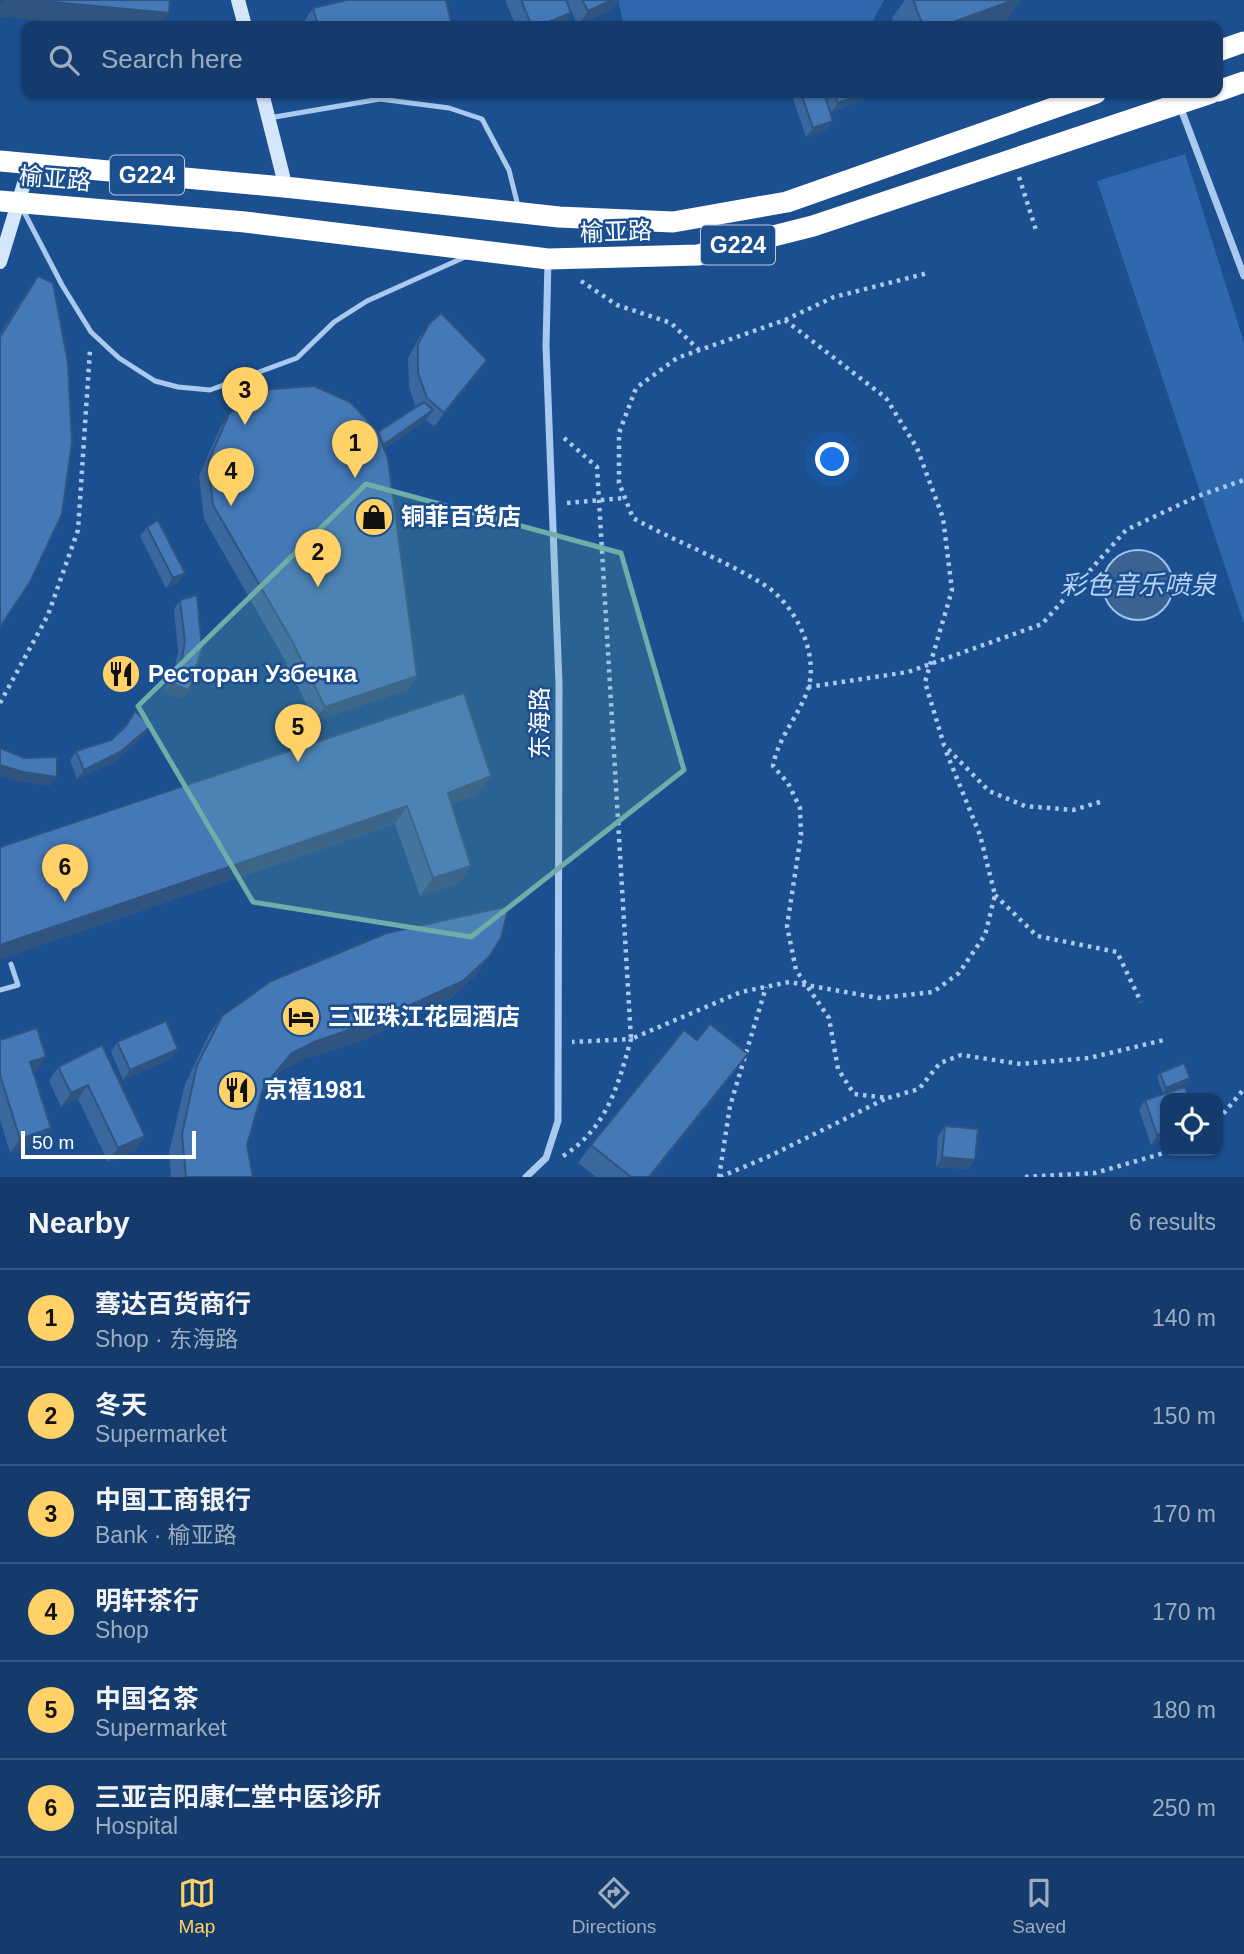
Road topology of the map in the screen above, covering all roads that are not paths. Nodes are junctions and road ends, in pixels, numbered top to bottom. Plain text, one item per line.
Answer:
1 (238, 0) edge
2 (244, 21) edge
3 (1244, 42) edge
4 (1223, 49) edge
5 (1244, 82) edge
6 (1223, 88) edge
7 (263, 98) edge
8 (1082, 98) edge
9 (1177, 98) edge
10 (268, 119) junction
11 (0, 161) edge
12 (30, 164) junction
13 (286, 188) junction
14 (9, 201) edge
15 (520, 213) junction
16 (480, 251) junction
17 (548, 259) junction
18 (0, 262) edge
19 (1244, 276) edge
20 (11, 964) edge
21 (0, 990) edge
22 (526, 1177) edge

1 - 2 street
3 - 4 highway
5 - 6 highway
7 - 10 street
8 - 15 highway, 榆亚路 / G224
9 - 17 highway, 榆亚路 / G224
9 - 19 street
10 - 13 street
10 - 15 lane
11 - 12 highway, 榆亚路 / G224
12 - 13 highway, 榆亚路 / G224
12 - 14 street
13 - 15 highway, 榆亚路 / G224
14 - 16 highway, 榆亚路 / G224
14 - 16 lane
14 - 18 street
16 - 17 highway, 榆亚路 / G224
17 - 22 street, 东海路
20 - 21 lane

